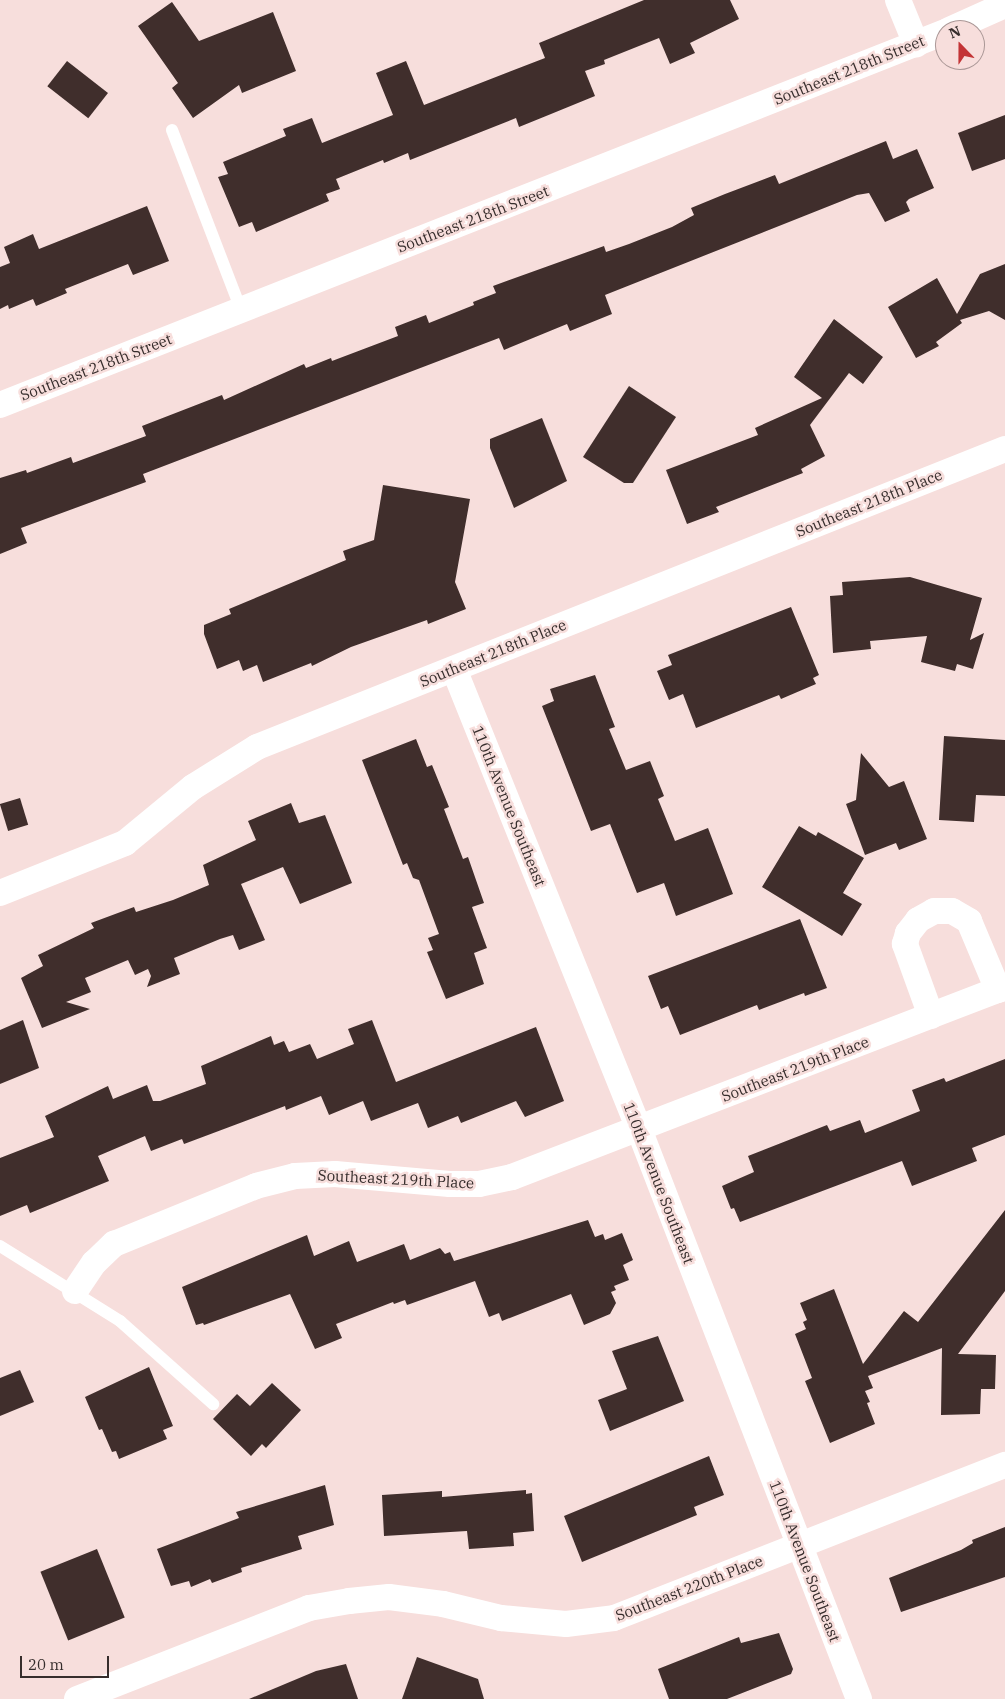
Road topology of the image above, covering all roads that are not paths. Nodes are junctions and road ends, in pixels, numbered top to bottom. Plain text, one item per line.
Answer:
1 (898, 0) edge
2 (1005, 5) edge
3 (971, 20) edge
4 (935, 36) edge
5 (916, 44) junction
6 (172, 130) dead end
7 (241, 310) junction
8 (0, 405) edge
9 (1005, 449) edge
10 (454, 669) junction
11 (0, 893) edge
12 (1002, 988) edge
13 (931, 1016) junction
14 (640, 1130) junction
15 (0, 1246) edge
16 (75, 1291) junction
17 (213, 1404) dead end
18 (1005, 1465) edge
19 (798, 1545) junction
20 (77, 1699) edge
21 (859, 1699) edge

1 - 5 street
2 - 3 street
4 - 5 street, Southeast 218th Street
5 - 7 street, Southeast 218th Street
6 - 7 lane
7 - 8 street, Southeast 218th Street
9 - 10 street, Southeast 218th Place
10 - 11 street, Southeast 218th Place
10 - 14 street, 110th Avenue Southeast
12 - 13 street, Southeast 219th Place
12 - 13 street, Southeast 219th Place
13 - 14 street, Southeast 219th Place
14 - 16 street, Southeast 219th Place
14 - 19 street, 110th Avenue Southeast
15 - 16 lane
16 - 17 lane
18 - 19 street, Southeast 220th Place
19 - 20 street, Southeast 220th Place
19 - 21 street, 110th Avenue Southeast

